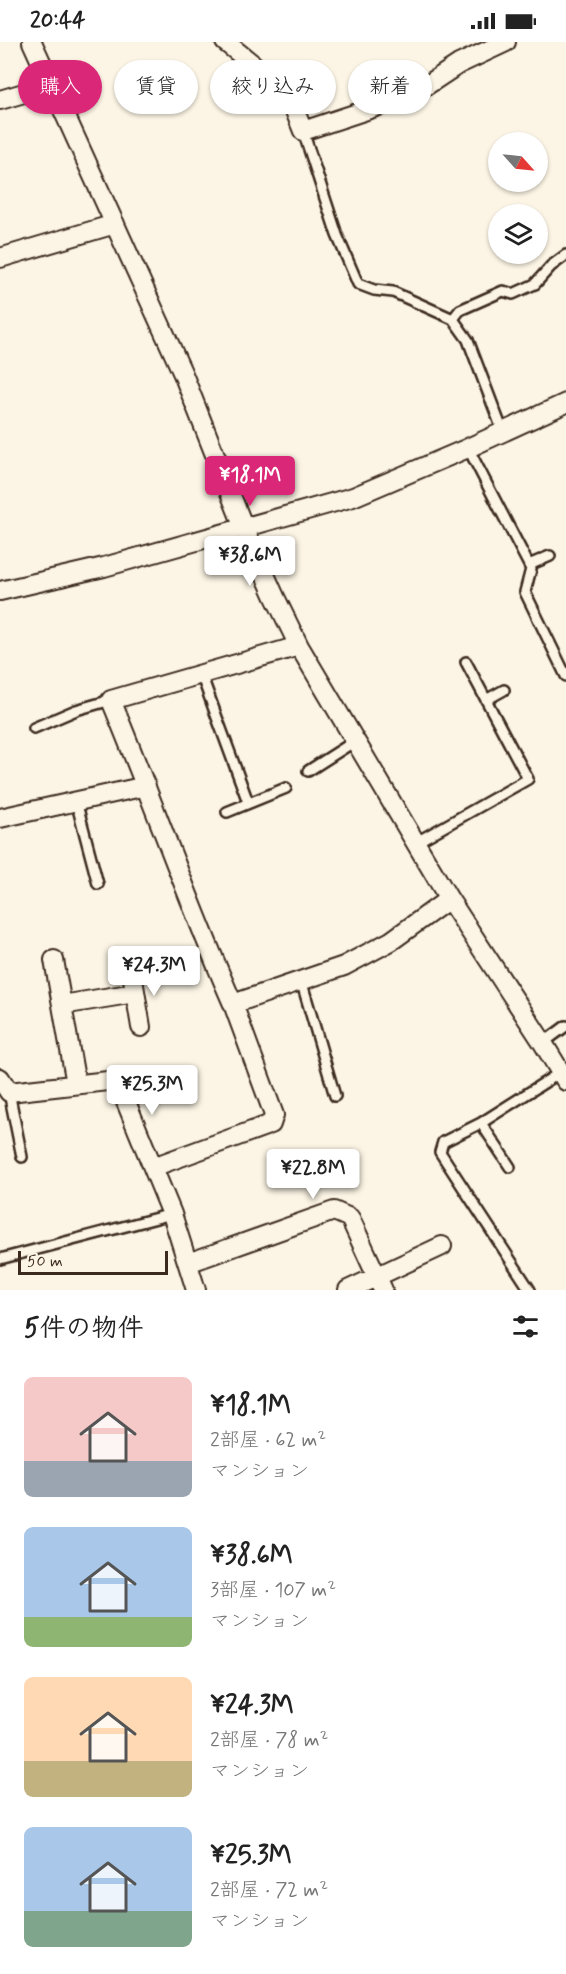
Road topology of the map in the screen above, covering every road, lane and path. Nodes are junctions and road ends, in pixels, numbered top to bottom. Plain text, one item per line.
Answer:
1 (32, 42) edge
2 (225, 42) edge
3 (506, 42) edge
4 (40, 60) edge
5 (18, 95) edge
6 (0, 100) edge
7 (64, 114) edge
8 (303, 131) junction
9 (115, 224) junction
10 (566, 255) edge
11 (0, 258) edge
12 (453, 319) junction
13 (566, 403) edge
14 (503, 432) junction
15 (468, 448) junction
16 (244, 528) junction
17 (550, 556) dead end
18 (529, 565) junction
19 (0, 591) edge
20 (299, 646) junction
21 (466, 662) dead end
22 (564, 665) edge
23 (201, 674) junction
24 (566, 676) edge
25 (504, 690) dead end
26 (111, 700) junction
27 (486, 700) junction
28 (34, 728) dead end
29 (355, 741) junction
30 (308, 771) dead end
31 (146, 786) junction
32 (286, 788) dead end
33 (76, 801) junction
34 (248, 802) junction
35 (227, 812) dead end
36 (0, 818) edge
37 (415, 843) junction
38 (98, 884) dead end
39 (449, 899) junction
40 (54, 960) dead end
41 (132, 973) dead end
42 (301, 980) junction
43 (135, 993) junction
44 (233, 1004) junction
45 (62, 1005) junction
46 (566, 1026) edge
47 (141, 1027) dead end
48 (543, 1043) junction
49 (563, 1076) edge
50 (76, 1084) junction
51 (4, 1085) edge
52 (335, 1096) dead end
53 (482, 1123) junction
54 (22, 1157) dead end
55 (153, 1167) junction
56 (510, 1167) dead end
57 (172, 1215) junction
58 (442, 1246) dead end
59 (0, 1259) edge
60 (188, 1263) junction
61 (379, 1283) edge
62 (196, 1290) edge
63 (348, 1290) edge
64 (530, 1290) edge

1 - 4 street
2 - 8 street
3 - 8 street
5 - 6 street
7 - 9 street
8 - 12 lane
9 - 11 street
9 - 16 street
10 - 12 lane
12 - 14 lane
13 - 14 street
14 - 15 street
15 - 16 street
15 - 18 lane
16 - 19 street
16 - 20 street
17 - 18 lane
18 - 22 lane
20 - 23 street
20 - 29 street
21 - 27 lane
22 - 24 lane
23 - 26 street
23 - 34 lane
25 - 27 lane
26 - 28 lane
26 - 31 street
27 - 37 lane
29 - 30 lane
29 - 37 street
31 - 33 street
31 - 44 street
32 - 34 lane
33 - 36 street
33 - 38 lane
34 - 35 lane
37 - 39 street
39 - 42 street
39 - 48 street
40 - 45 street
41 - 43 street
42 - 44 street
42 - 52 lane
43 - 45 street
43 - 47 street
44 - 55 street
45 - 50 street
46 - 48 lane
48 - 49 street
49 - 53 lane
50 - 51 street
50 - 55 street
51 - 54 lane
53 - 56 lane
53 - 64 lane
55 - 57 street
57 - 59 lane
57 - 60 street
58 - 61 street
60 - 61 street
60 - 62 street
61 - 63 street

